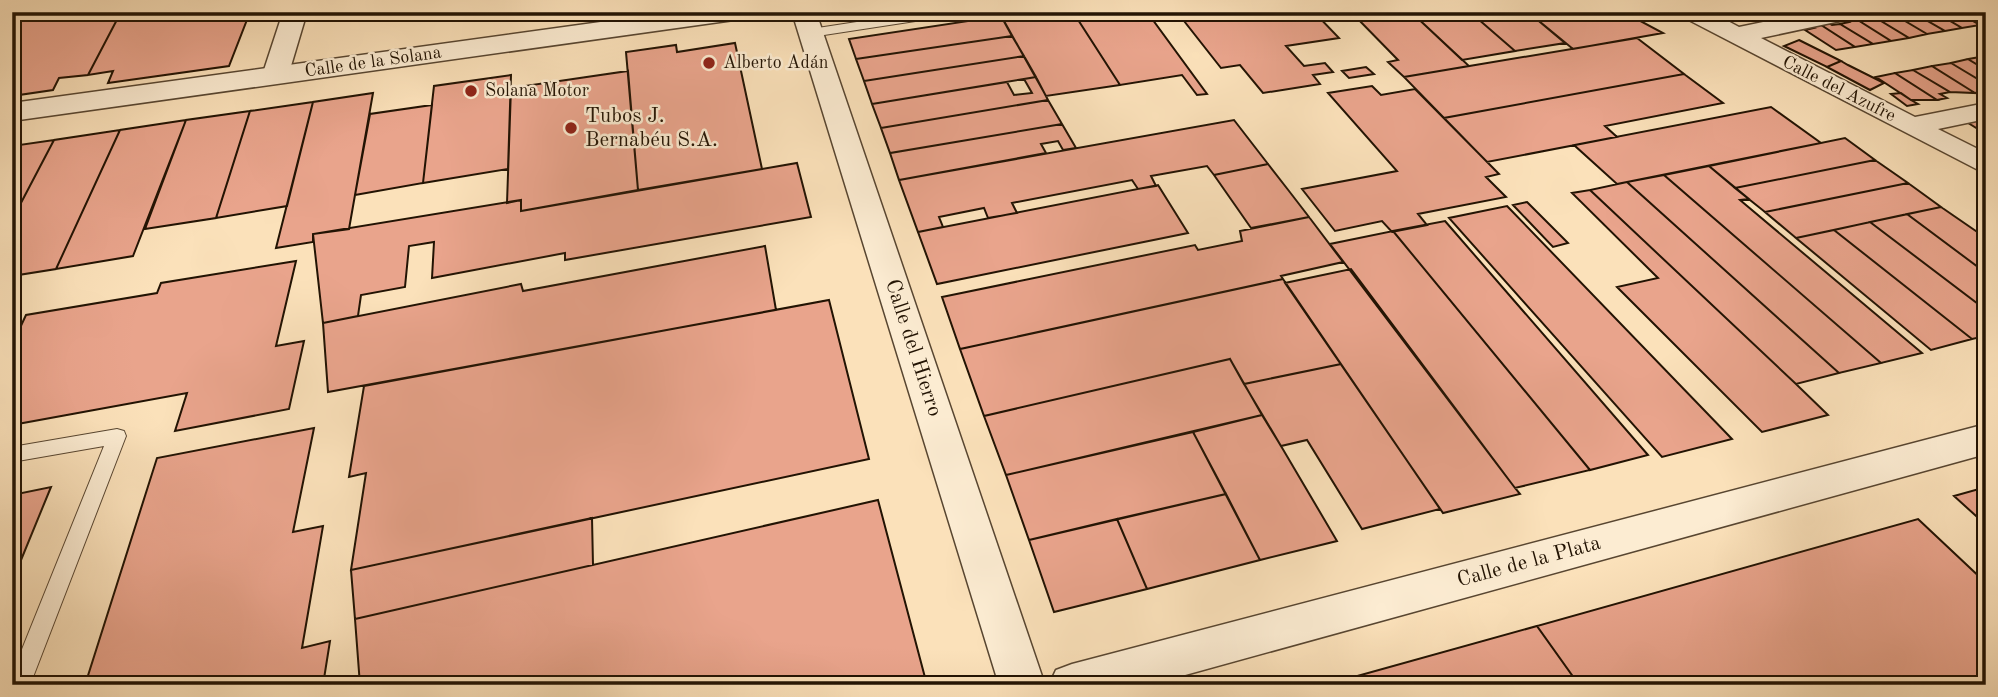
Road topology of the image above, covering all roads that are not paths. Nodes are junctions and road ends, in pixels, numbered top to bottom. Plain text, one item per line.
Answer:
1 (295, 12) edge
2 (734, 12) edge
3 (948, 12) edge
4 (1692, 12) edge
5 (1834, 13) edge
6 (808, 23) edge
7 (1736, 35) junction
8 (275, 76) junction
9 (1986, 111) edge
10 (12, 112) edge
11 (1911, 126) junction
12 (1986, 165) edge
13 (1986, 439) edge
14 (12, 456) edge
15 (19, 685) edge
16 (1022, 685) edge
17 (1072, 685) edge

1 - 8 street
2 - 8 street, Calle de la Solana
3 - 6 lane
4 - 7 street, Calle del Azufre
5 - 7 street
6 - 16 street, Calle del Hierro
7 - 11 street, Calle del Azufre
8 - 10 street, Calle de la Solana
9 - 11 street
11 - 12 street, Calle del Azufre
13 - 17 street, Calle de la Plata
14 - 15 lane

